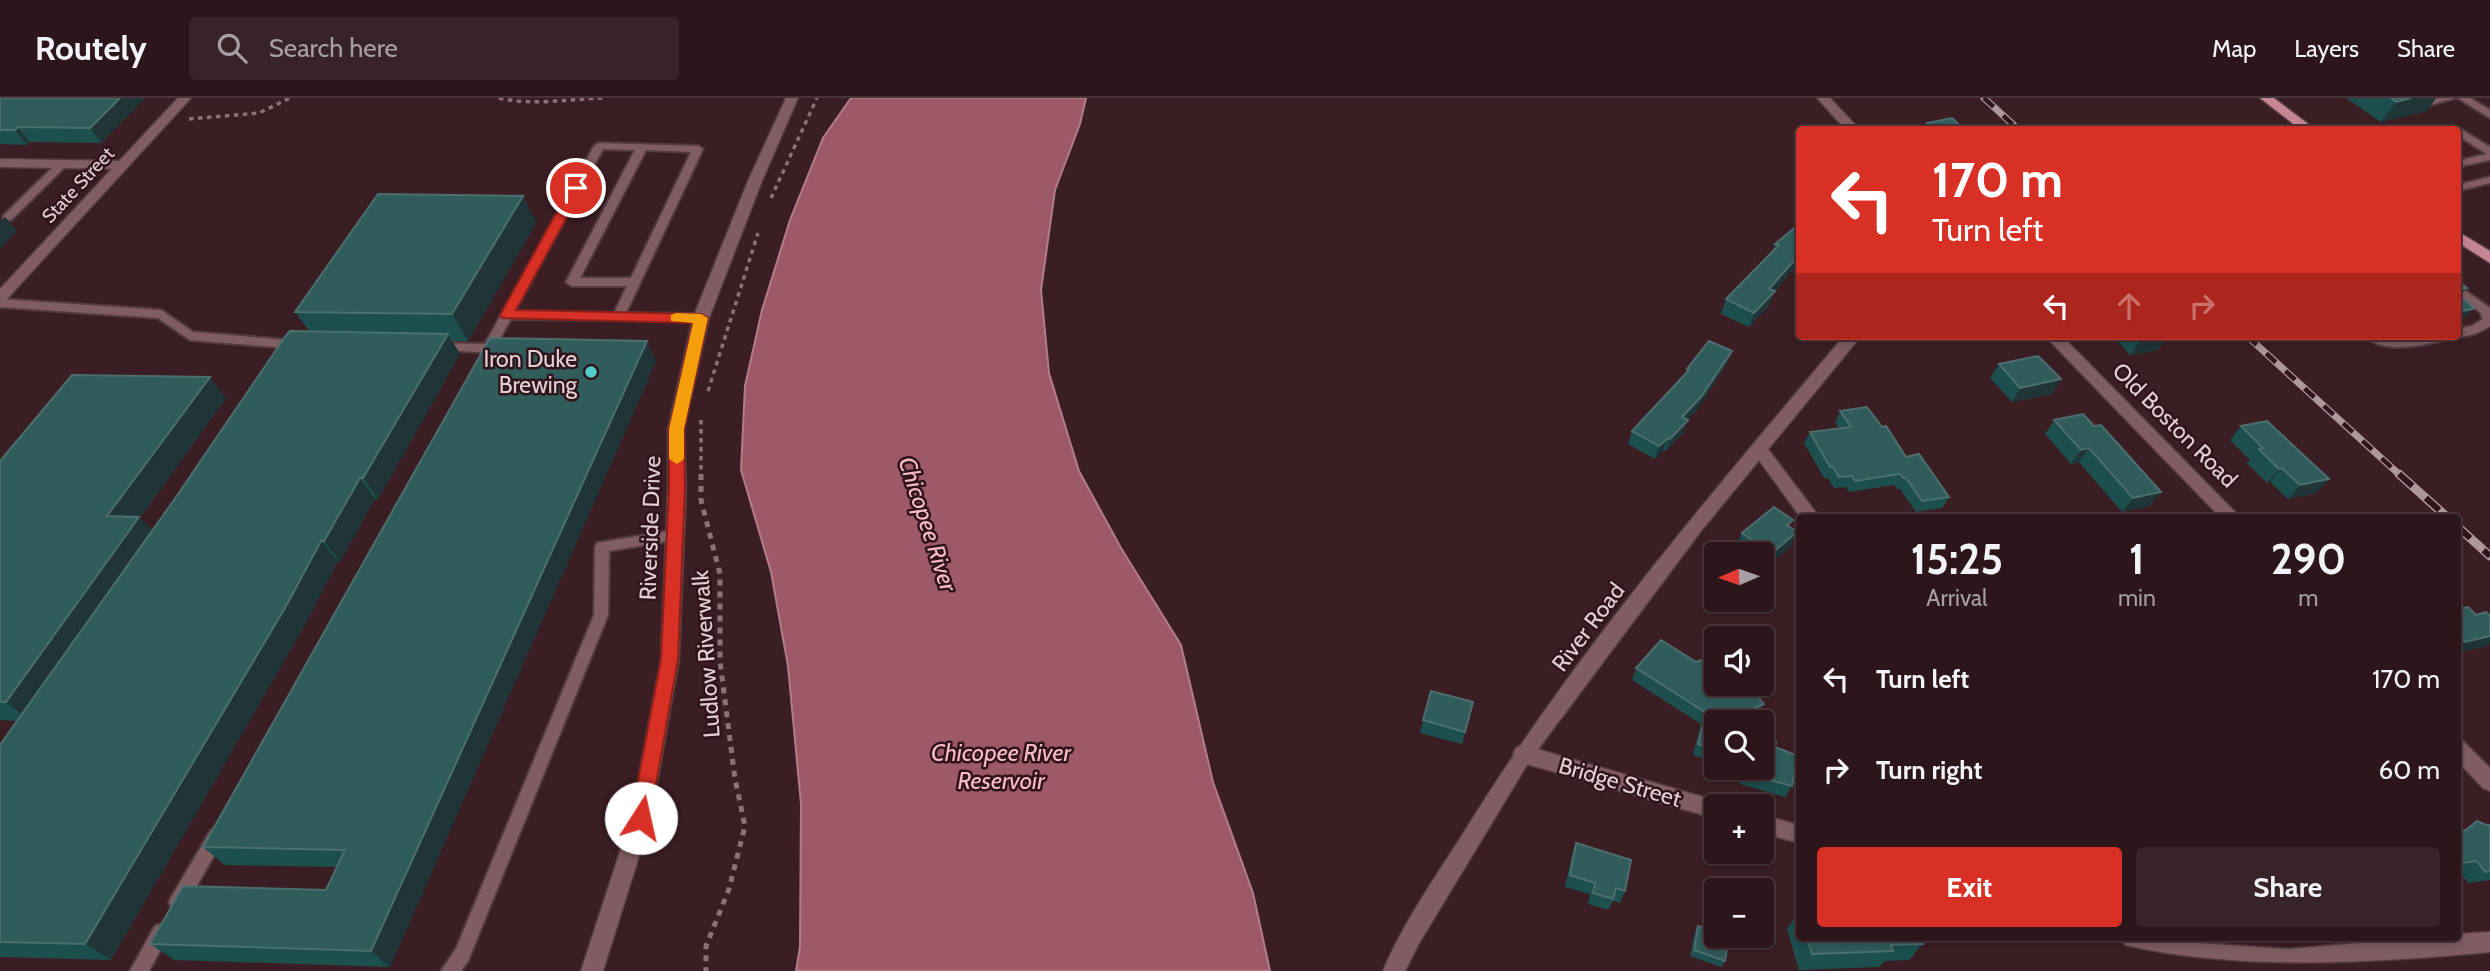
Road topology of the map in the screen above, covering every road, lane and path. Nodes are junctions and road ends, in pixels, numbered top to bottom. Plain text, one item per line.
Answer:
1 (185, 98) edge
2 (290, 98) edge
3 (499, 98) edge
4 (605, 98) edge
5 (792, 98) edge
6 (817, 98) edge
7 (1823, 98) edge
8 (2266, 98) edge
9 (2450, 98) edge
10 (2463, 98) edge
11 (550, 99) edge
12 (2427, 103) dead end
13 (2490, 115) edge
14 (189, 119) dead end
15 (1850, 126) edge
16 (2304, 126) edge
17 (2461, 132) edge
18 (642, 147) junction
19 (2490, 152) edge
20 (2490, 157) edge
21 (0, 163) edge
22 (2461, 163) edge
23 (62, 164) junction
24 (123, 165) junction
25 (2490, 180) edge
26 (2461, 187) edge
27 (770, 200) dead end
28 (7, 218) dead end
29 (761, 224) dead end
30 (2461, 238) edge
31 (2490, 258) edge
32 (634, 282) junction
33 (2461, 292) edge
34 (0, 301) edge
35 (507, 315) junction
36 (618, 317) junction
37 (701, 318) junction
38 (2489, 320) edge
39 (2461, 332) edge
40 (1850, 340) edge
41 (2057, 340) edge
42 (2381, 340) edge
43 (2427, 340) edge
44 (301, 345) edge
45 (421, 347) edge
46 (489, 348) junction
47 (475, 372) edge
48 (705, 401) dead end
49 (701, 413) dead end
50 (1759, 449) junction
51 (1808, 514) edge
52 (2228, 514) edge
53 (675, 535) junction
54 (2461, 752) edge
55 (1523, 754) junction
56 (2490, 782) edge
57 (1704, 806) edge
58 (223, 824) edge
59 (1774, 827) edge
60 (1796, 833) edge
61 (2143, 941) edge
62 (2490, 942) edge
63 (139, 971) edge
64 (450, 971) edge
65 (592, 971) edge
66 (706, 971) edge
67 (1394, 971) edge

1 - 24 street, State Street
2 - 14 path
3 - 11 path
4 - 11 path
5 - 37 street, Riverside Drive
6 - 27 path
7 - 15 street
8 - 16 main road
9 - 12 lane
10 - 13 lane
17 - 19 lane
18 - 32 lane
18 - 32 lane
18 - 35 lane
20 - 22 lane
21 - 23 street
23 - 24 street
23 - 28 lane
24 - 34 street, State Street
25 - 26 lane
29 - 48 path
30 - 31 main road
32 - 36 lane
33 - 38 lane
34 - 44 lane
35 - 36 lane
35 - 46 lane
36 - 37 lane
37 - 53 street, Riverside Drive
38 - 39 lane
40 - 50 street, River Road
41 - 52 street, Old Boston Road
42 - 43 lane
45 - 46 lane
46 - 47 lane
49 - 66 path, Ludlow Riverwalk
50 - 51 street
50 - 55 street, River Road
53 - 64 lane
53 - 65 street, Riverside Drive
54 - 56 street
55 - 57 street, Bridge Street
55 - 67 street, River Road
58 - 63 lane
59 - 60 street
61 - 62 street

